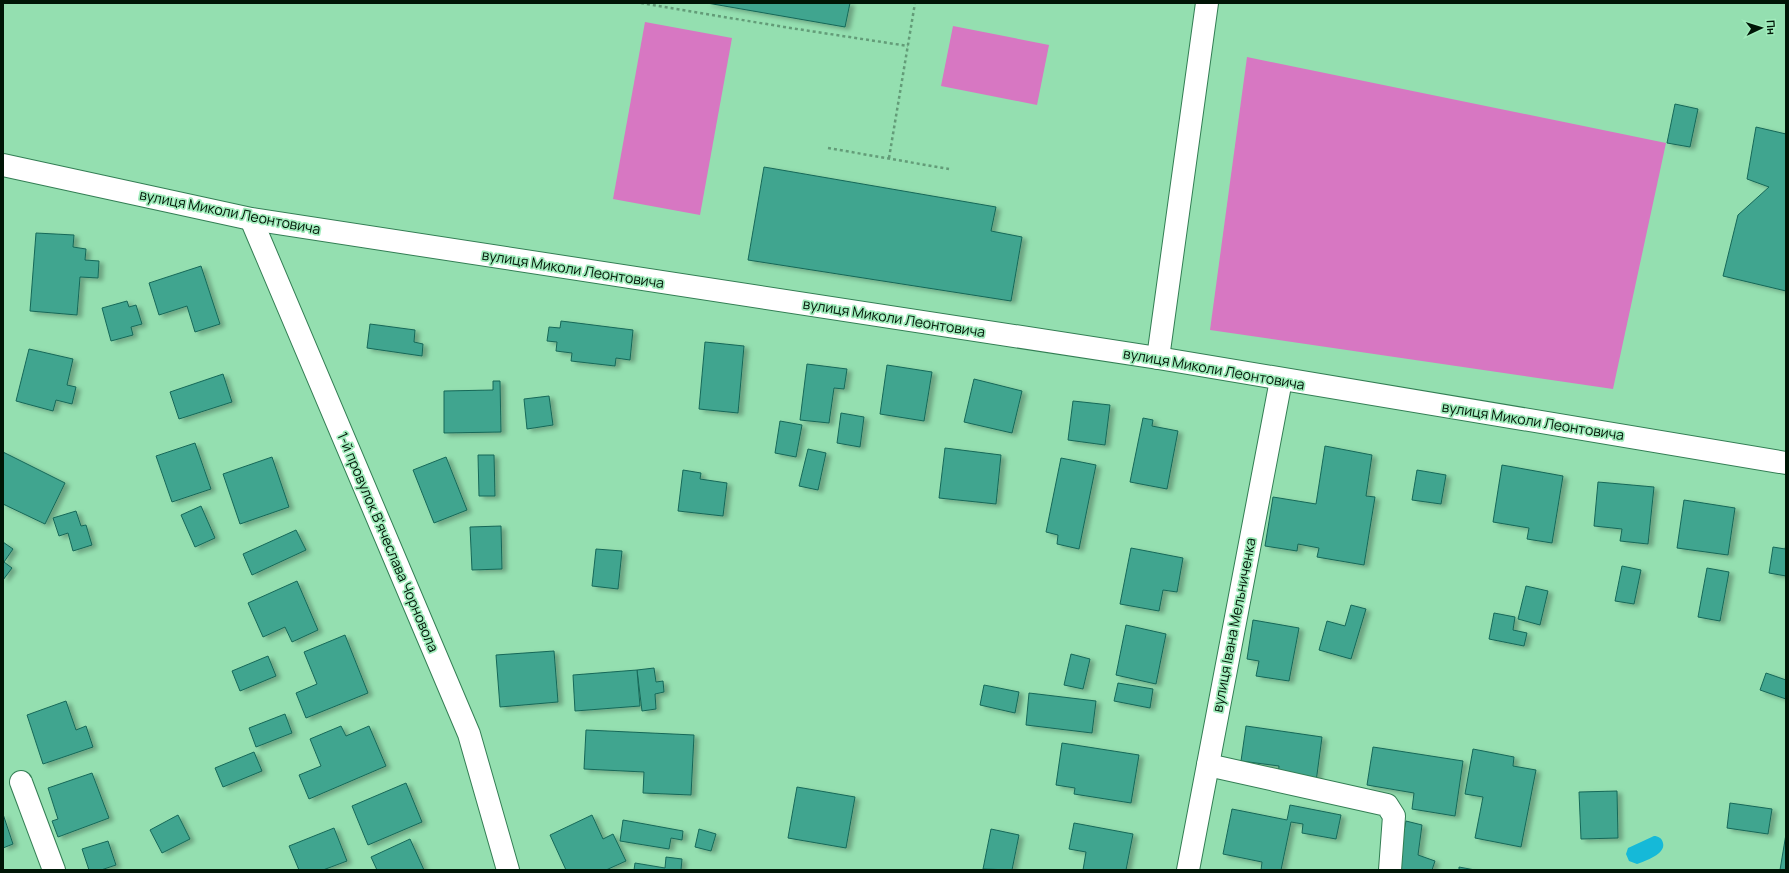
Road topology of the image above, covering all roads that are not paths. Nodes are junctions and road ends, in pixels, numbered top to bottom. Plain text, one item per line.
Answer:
1 (1207, 3) edge
2 (3, 164) edge
3 (251, 219) junction
4 (1158, 358) junction
5 (1281, 380) junction
6 (1786, 462) edge
7 (1208, 765) junction
8 (21, 782) dead end
9 (54, 870) edge
10 (508, 870) edge
11 (1188, 870) edge
12 (1390, 870) edge

1 - 4 street
2 - 3 street, вулиця Миколи Леонтовича
3 - 4 street, вулиця Миколи Леонтовича
3 - 10 street, 1-й провулок В'ячеслава Чорновола
4 - 5 street, вулиця Миколи Леонтовича
5 - 6 street, вулиця Миколи Леонтовича
5 - 7 street, вулиця Івана Мельниченка
7 - 11 street, вулиця Івана Мельниченка
7 - 12 street
8 - 9 street

